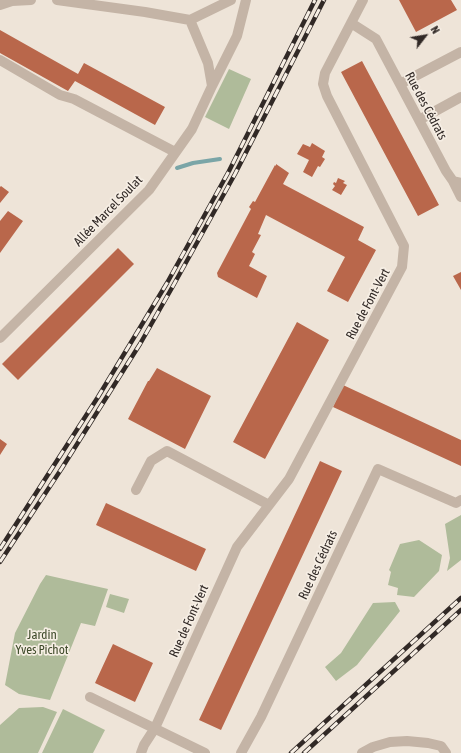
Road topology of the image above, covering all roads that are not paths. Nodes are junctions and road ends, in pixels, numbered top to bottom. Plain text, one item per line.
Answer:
1 (31, 0) edge
2 (57, 0) edge
3 (231, 0) edge
4 (246, 0) edge
5 (363, 0) edge
6 (0, 5) edge
7 (190, 20) junction
8 (351, 23) junction
9 (461, 52) edge
10 (0, 60) edge
11 (400, 84) junction
12 (212, 86) junction
13 (461, 97) edge
14 (419, 120) junction
15 (175, 152) junction
16 (457, 182) edge
17 (461, 197) edge
18 (0, 338) edge
19 (136, 490) dead end
20 (461, 500) edge
21 (269, 505) junction
22 (90, 697) dead end
23 (155, 728) junction
24 (141, 753) edge
25 (205, 753) edge
26 (241, 753) edge
27 (362, 753) edge
28 (446, 753) edge

1 - 6 street
2 - 7 street
3 - 7 street
4 - 12 street, Allée Marcel Soulat
5 - 8 street, Rue de Font-Vert
7 - 12 street
8 - 11 street, Rue des Cédrats
8 - 21 street, Rue de Font-Vert
9 - 11 street
10 - 15 street
11 - 14 street, Rue des Cédrats
12 - 15 street, Allée Marcel Soulat
13 - 14 street
14 - 16 street, Rue des Cédrats
15 - 18 street, Allée Marcel Soulat
16 - 17 street, Rue des Cédrats
19 - 21 street
20 - 26 street, Rue des Cédrats
21 - 23 street, Rue de Font-Vert
22 - 23 street
23 - 24 street, Rue de Font-Vert
23 - 25 street
27 - 28 street

